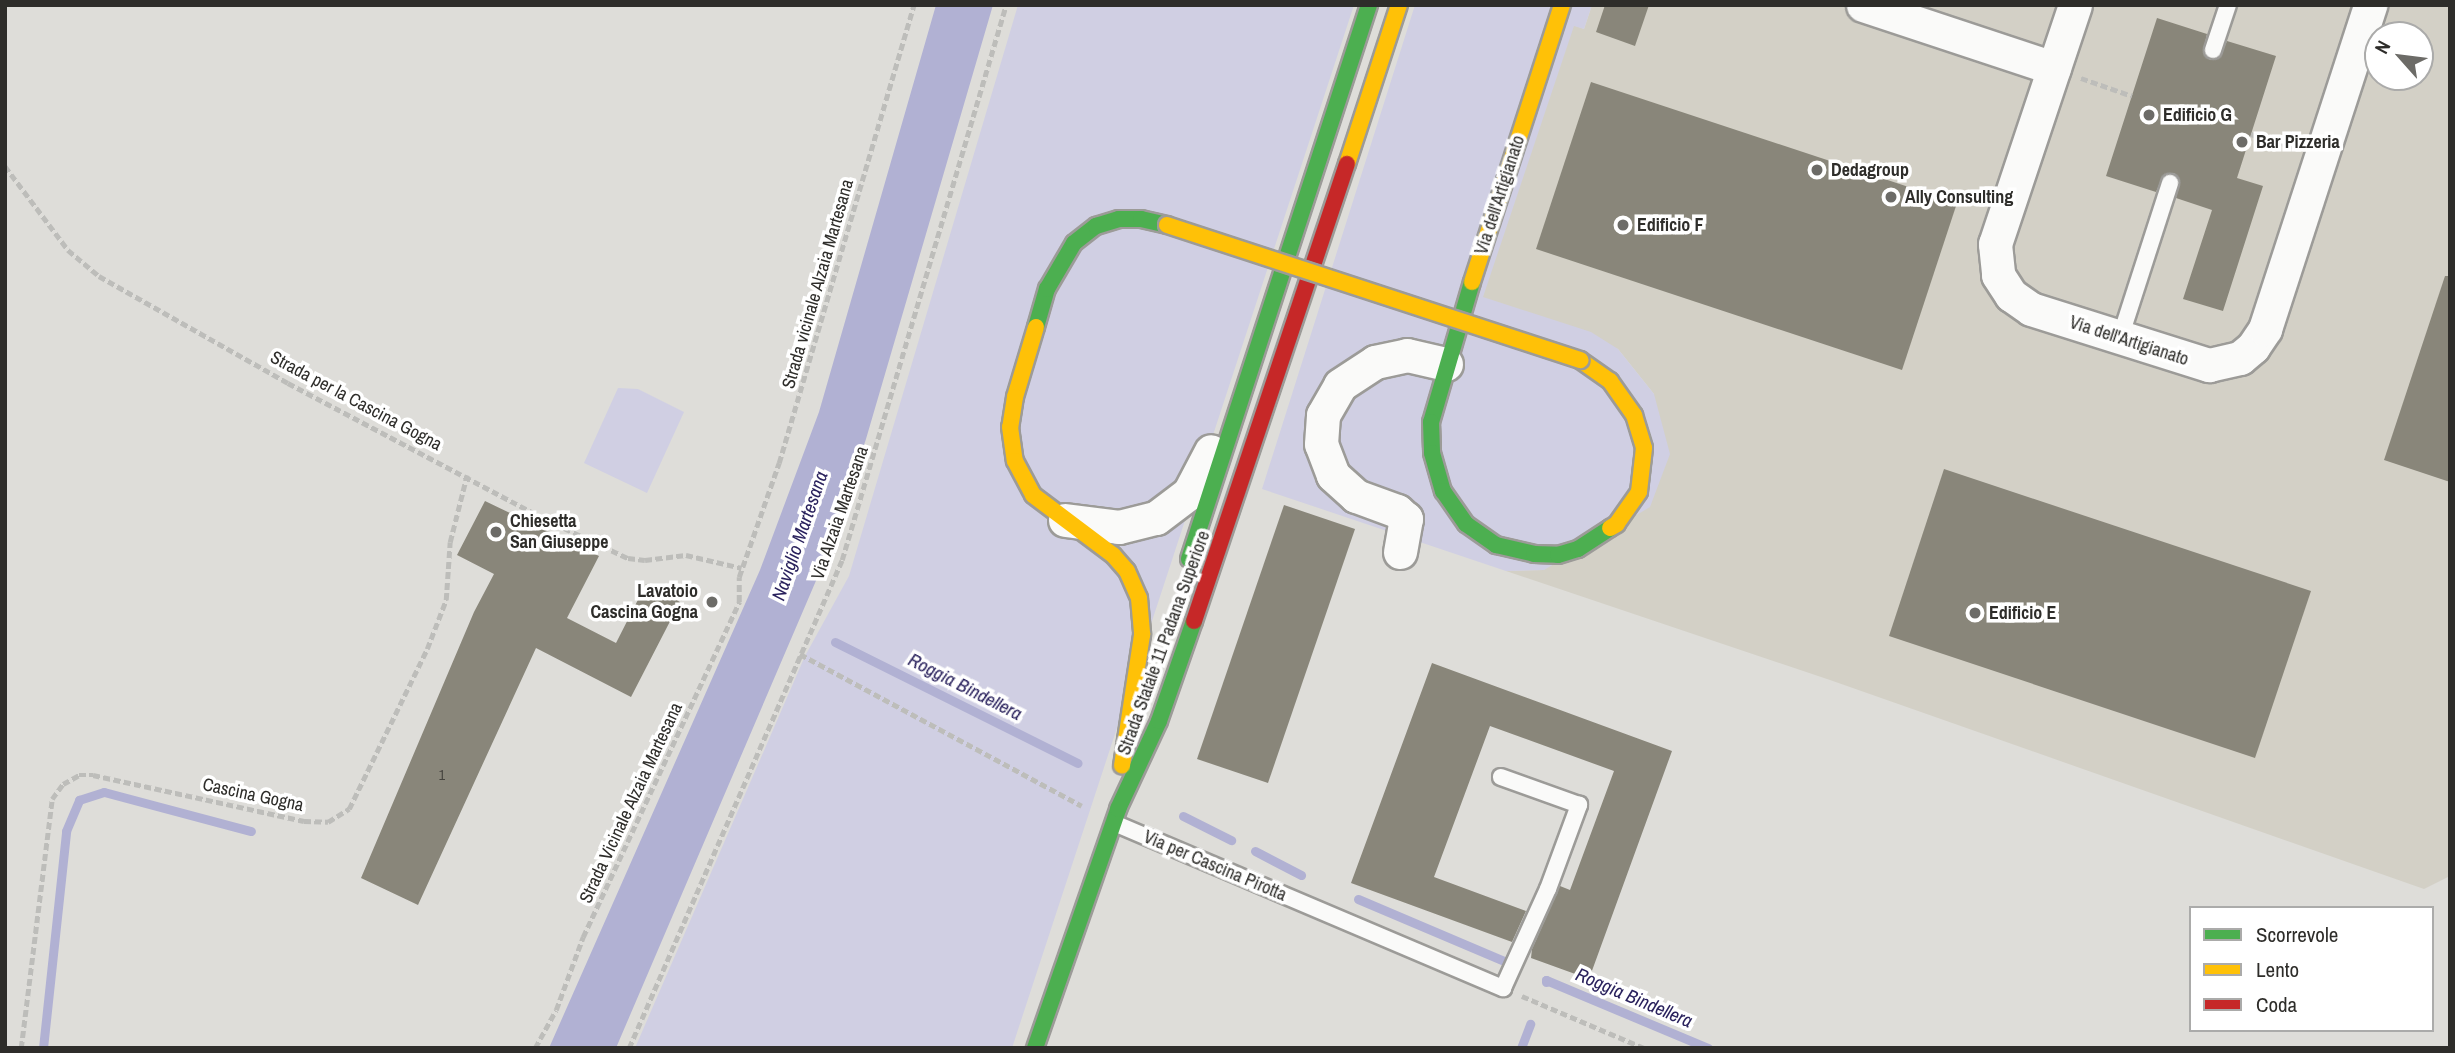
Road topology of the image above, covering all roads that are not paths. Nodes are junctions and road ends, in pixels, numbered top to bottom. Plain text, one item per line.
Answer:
1 (1370, 5) edge
2 (1399, 5) edge
3 (1413, 5) edge
4 (1562, 5) edge
5 (1863, 5) edge
6 (2075, 5) edge
7 (2228, 5) edge
8 (2371, 5) edge
9 (2213, 50) dead end
10 (2054, 68) junction
11 (2170, 183) dead end
12 (1283, 266) junction
13 (1296, 317) junction
14 (2120, 338) junction
15 (1442, 374) junction
16 (1065, 520) junction
17 (1400, 552) dead end
18 (1182, 580) dead end
19 (1157, 656) dead end
20 (1122, 765) junction
21 (1501, 777) dead end
22 (1116, 816) junction
23 (1035, 1048) edge

1 - 12 street, Strada Statale 11 Padana Superiore
2 - 13 street, Strada Statale 11 Padana Superiore
3 - 13 street
4 - 15 street, Via dell'Artigianato
5 - 10 street
6 - 10 street, Via dell'Artigianato
7 - 9 lane
8 - 14 street, Via dell'Artigianato
10 - 14 street, Via dell'Artigianato
11 - 14 lane
12 - 16 street
12 - 18 street, Strada Statale 11 Padana Superiore
13 - 22 street, Strada Statale 11 Padana Superiore
15 - 16 street, Via dell'Artigianato, bridge
15 - 17 street
16 - 20 street, Via dell'Artigianato
19 - 20 street, Strada Statale 11 Padana Superiore
20 - 22 street, Strada Statale 11 Padana Superiore
21 - 22 lane, Via per Cascina Pirotta
22 - 23 street, Strada Statale 11 Padana Superiore

